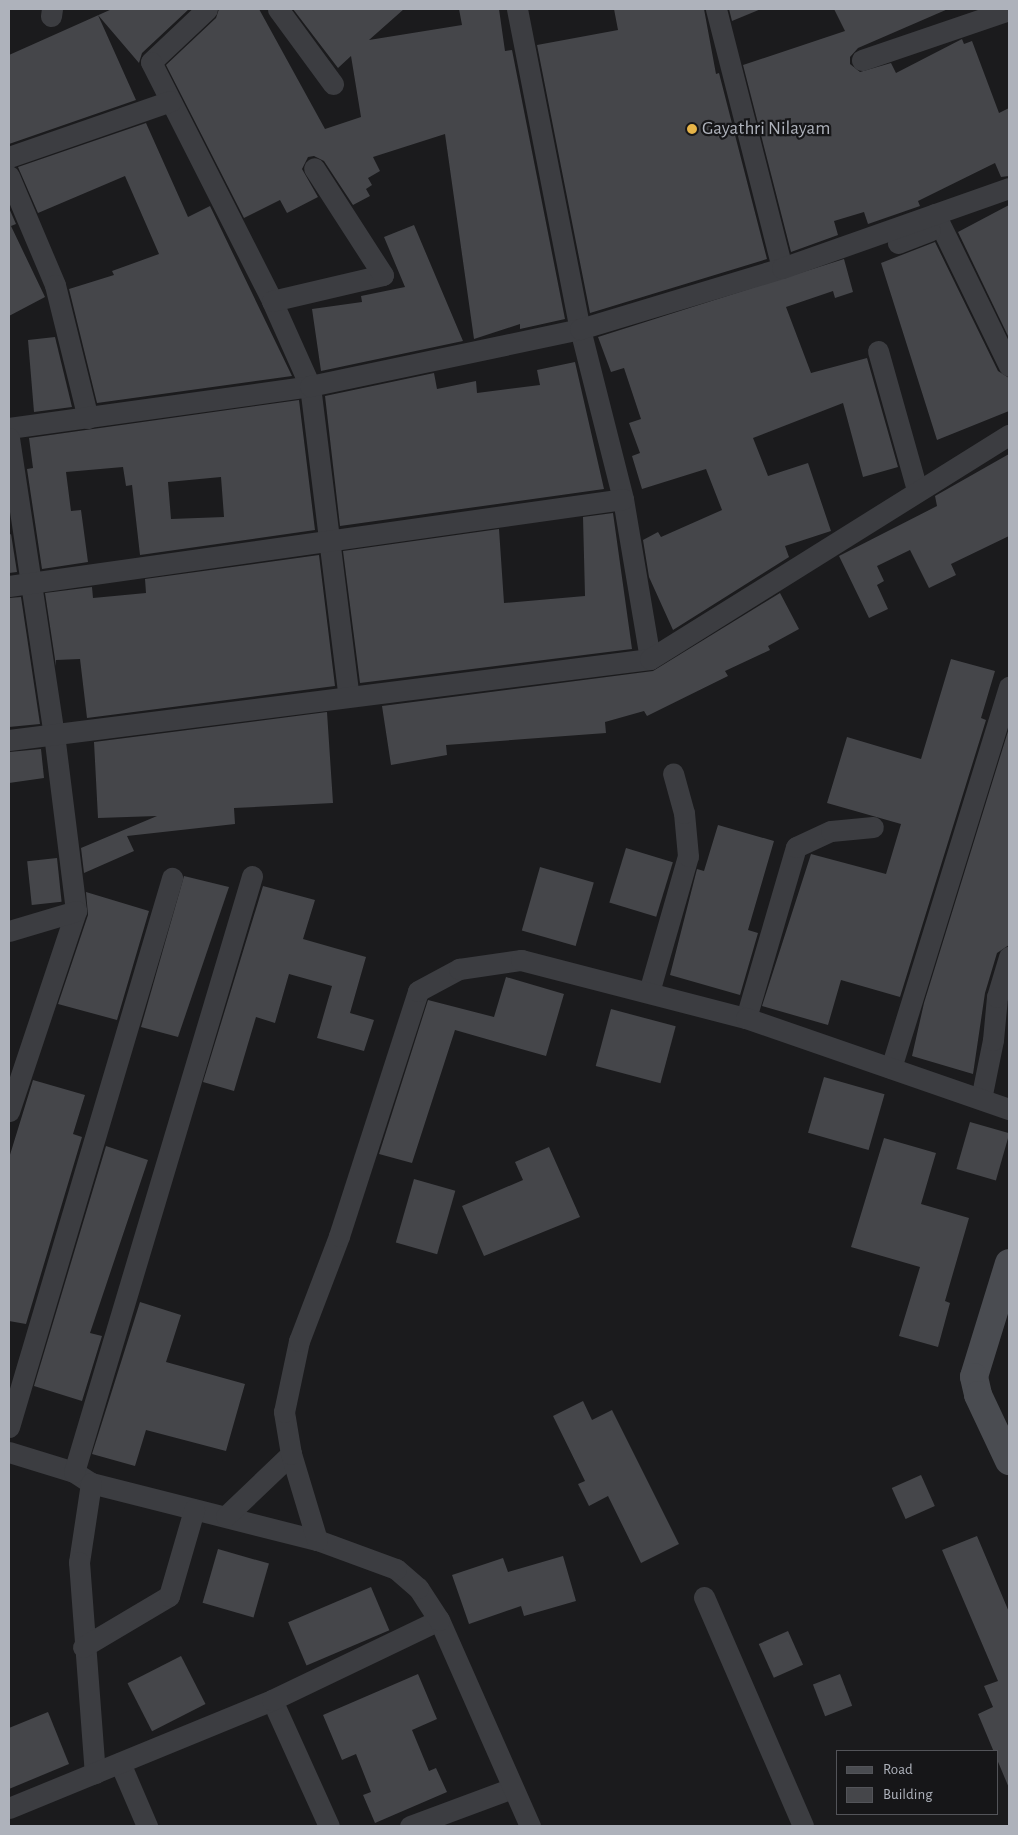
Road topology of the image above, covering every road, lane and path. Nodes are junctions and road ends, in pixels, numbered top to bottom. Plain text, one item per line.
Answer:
1 (207, 9) edge
2 (278, 9) edge
3 (517, 9) edge
4 (716, 9) edge
5 (1009, 10) edge
6 (862, 60) dead end
7 (333, 84) dead end
8 (171, 101) junction
9 (9, 156) edge
10 (314, 168) dead end
11 (9, 176) edge
12 (1009, 188) edge
13 (938, 220) junction
14 (898, 243) dead end
15 (782, 268) junction
16 (272, 301) junction
17 (580, 329) junction
18 (878, 351) dead end
19 (1009, 366) edge
20 (310, 386) junction
21 (88, 418) junction
22 (9, 428) edge
23 (1009, 435) edge
24 (9, 438) edge
25 (917, 490) junction
26 (623, 499) junction
27 (333, 543) junction
28 (32, 583) junction
29 (9, 586) edge
30 (650, 659) junction
31 (349, 697) junction
32 (1007, 699) edge
33 (54, 734) junction
34 (9, 740) edge
35 (674, 773) dead end
36 (873, 827) dead end
37 (252, 876) dead end
38 (172, 878) dead end
39 (76, 911) junction
40 (9, 932) edge
41 (1009, 957) edge
42 (649, 992) junction
43 (746, 1018) junction
44 (891, 1068) junction
45 (981, 1099) junction
46 (1009, 1109) edge
47 (9, 1111) edge
48 (1009, 1263) edge
49 (9, 1427) edge
50 (9, 1452) edge
51 (291, 1454) junction
52 (1009, 1461) edge
53 (82, 1477) junction
54 (194, 1510) junction
55 (226, 1516) junction
56 (317, 1540) junction
57 (704, 1597) dead end
58 (438, 1620) junction
59 (83, 1647) junction
60 (272, 1700) junction
61 (120, 1763) junction
62 (95, 1773) junction
63 (512, 1788) junction
64 (9, 1808) edge
65 (147, 1826) edge
66 (329, 1826) edge
67 (410, 1826) edge
68 (530, 1826) edge
69 (804, 1826) edge

1 - 8 street
2 - 7 street
3 - 17 street
4 - 15 street
5 - 6 street
8 - 9 street
8 - 16 street
10 - 16 street
11 - 21 street
12 - 13 street
13 - 14 street
13 - 15 street
13 - 19 street
15 - 17 street
16 - 20 street
17 - 20 street
17 - 26 street
18 - 25 street
20 - 21 street
20 - 27 street
21 - 22 street
23 - 25 street
24 - 28 street
25 - 30 street
26 - 27 street
26 - 30 street
27 - 28 street
27 - 31 street
28 - 29 street
28 - 33 street
30 - 31 street
31 - 33 street
32 - 44 street
33 - 34 street
33 - 39 street
35 - 42 street
36 - 43 street
37 - 53 street
38 - 49 street
39 - 40 street
39 - 47 street
41 - 45 street
42 - 43 street
42 - 51 street
43 - 44 street
44 - 45 street
45 - 46 street
48 - 52 main road
50 - 53 street
51 - 55 street
51 - 56 street
53 - 54 street
53 - 59 street
54 - 55 street
54 - 59 street
55 - 56 street
56 - 58 street
57 - 69 street
58 - 60 street
58 - 63 street
59 - 62 street
60 - 61 street
60 - 66 street
61 - 62 street
61 - 65 street
62 - 64 street
63 - 67 street
63 - 68 street

